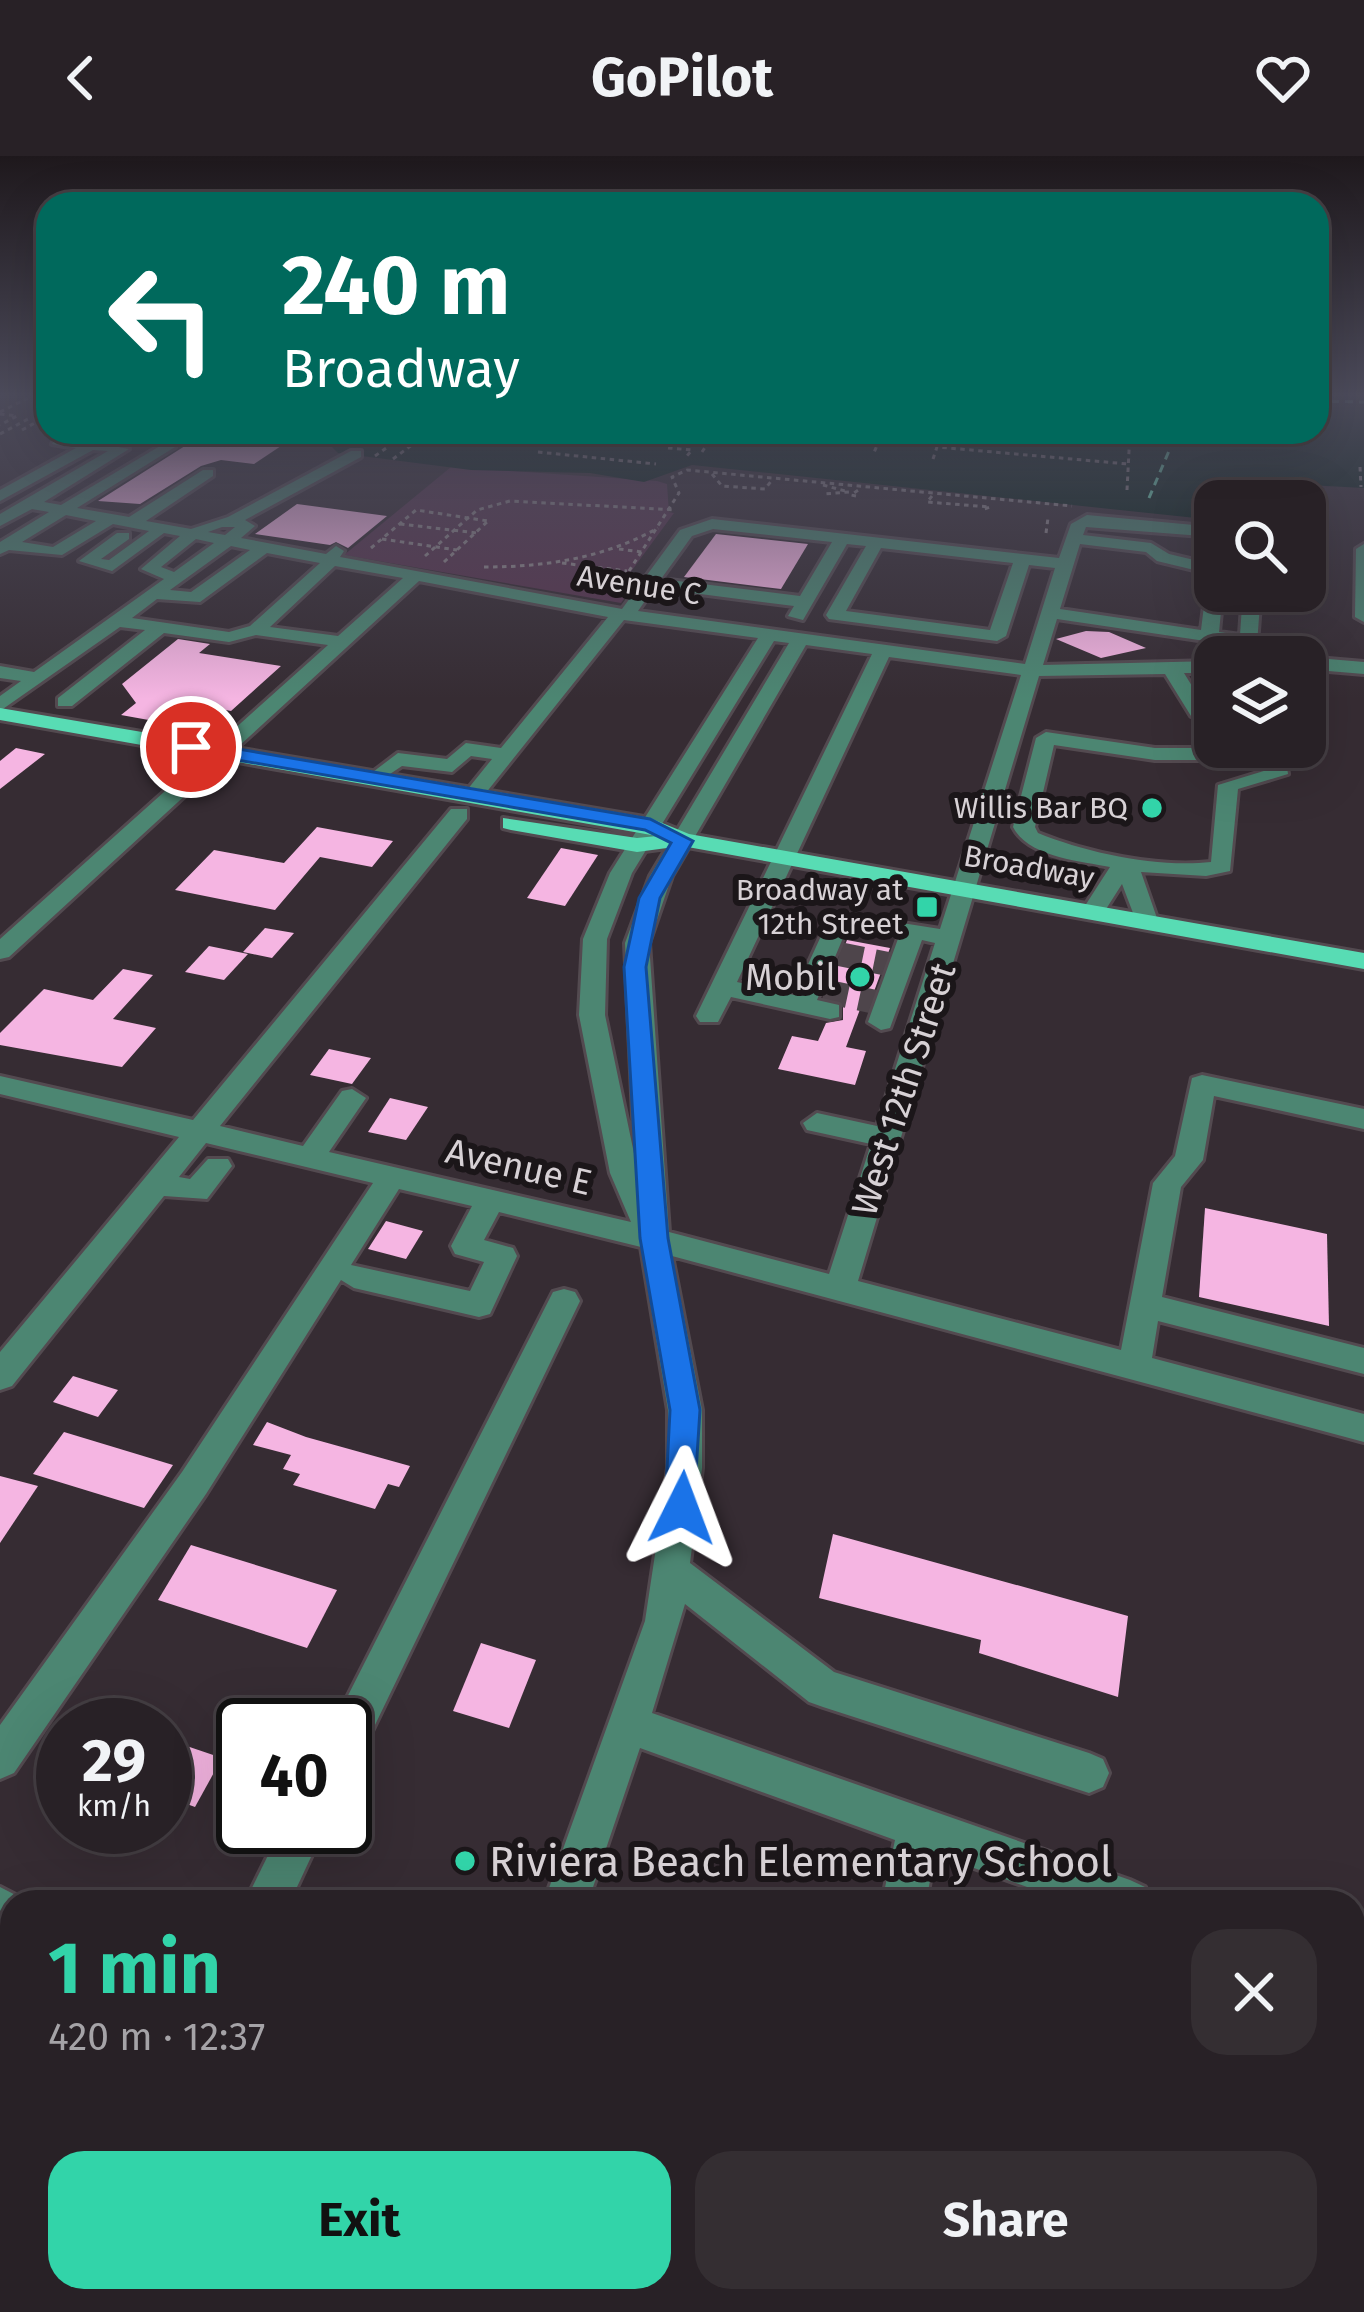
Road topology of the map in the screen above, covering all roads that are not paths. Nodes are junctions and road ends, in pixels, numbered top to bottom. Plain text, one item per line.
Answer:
1 (42, 498) edge
2 (82, 498) edge
3 (173, 498) edge
4 (270, 498) edge
5 (26, 507) junction
6 (59, 512) junction
7 (0, 521) edge
8 (107, 521) junction
9 (1194, 530) edge
10 (125, 531) junction
11 (158, 531) junction
12 (231, 533) junction
13 (191, 536) junction
14 (842, 538) junction
15 (1075, 539) junction
16 (876, 542) junction
17 (3, 547) edge
18 (262, 549) junction
19 (1364, 549) edge
20 (1023, 559) junction
21 (331, 562) junction
22 (1065, 564) junction
23 (1194, 565) edge
24 (177, 578) junction
25 (412, 578) junction
26 (651, 583) junction
27 (154, 594) junction
28 (805, 602) junction
29 (1212, 612) edge
30 (1050, 613) junction
31 (623, 615) junction
32 (1364, 617) edge
33 (117, 621) junction
34 (160, 627) junction
35 (256, 630) junction
36 (1210, 633) junction
37 (998, 636) junction
38 (1217, 636) edge
39 (785, 637) junction
40 (342, 642) junction
41 (1040, 647) junction
42 (883, 650) junction
43 (1326, 665) edge
44 (1194, 668) edge
45 (1364, 668) edge
46 (1172, 669) junction
47 (1033, 671) junction
48 (0, 672) edge
49 (37, 679) junction
50 (64, 702) dead end
51 (1194, 705) edge
52 (0, 710) edge
53 (1014, 733) junction
54 (0, 734) edge
55 (1046, 738) junction
56 (221, 752) junction
57 (506, 755) junction
58 (202, 769) junction
59 (375, 778) junction
60 (467, 804) junction
61 (644, 835) junction
62 (682, 841) junction
63 (783, 858) junction
64 (1126, 860) junction
65 (967, 890) junction
66 (1093, 912) junction
67 (1146, 921) junction
68 (951, 939) junction
69 (0, 952) edge
70 (1364, 961) edge
71 (859, 977) junction
72 (723, 987) junction
73 (709, 1016) dead end
74 (922, 1032) junction
75 (12, 1088) edge
76 (352, 1098) dead end
77 (0, 1113) edge
78 (1364, 1119) edge
79 (817, 1123) dead end
80 (198, 1131) junction
81 (888, 1138) junction
82 (310, 1157) junction
83 (218, 1166) dead end
84 (392, 1176) junction
85 (155, 1184) junction
86 (491, 1199) junction
87 (654, 1238) junction
88 (354, 1276) dead end
89 (840, 1289) junction
90 (564, 1301) dead end
91 (1146, 1305) junction
92 (1364, 1361) edge
93 (1134, 1367) junction
94 (0, 1376) edge
95 (1364, 1428) edge
96 (673, 1572) junction
97 (368, 1698) edge
98 (630, 1725) junction
99 (0, 1759) edge
100 (1089, 1773) dead end
101 (920, 1826) junction
102 (291, 1854) edge
103 (273, 1890) edge
104 (570, 1890) edge
105 (907, 1890) edge
106 (1097, 1890) edge

1 - 5 street
2 - 6 street
3 - 10 street
4 - 12 street
5 - 6 street, Avenue C
5 - 7 street
6 - 8 street, Avenue C
6 - 17 street
8 - 10 street, Avenue C
8 - 17 street
9 - 15 street
10 - 11 street, Avenue C
10 - 11 street
11 - 13 street, Avenue C
12 - 13 street, Avenue C
12 - 18 street, Avenue C
12 - 21 street
12 - 24 street
13 - 24 street
14 - 16 street
14 - 26 street
14 - 28 street
15 - 22 street, West 12th Street
15 - 23 street
16 - 20 street
16 - 37 street
18 - 21 street, Avenue C
18 - 27 street
19 - 32 street
20 - 22 street
20 - 37 street
21 - 25 street, Avenue C
21 - 35 street
22 - 30 street, West 12th Street
24 - 27 street
25 - 31 street, Avenue C
25 - 40 street
26 - 28 street
26 - 31 street
27 - 33 street
28 - 39 street
29 - 36 street
30 - 36 street
30 - 41 street, West 12th Street
31 - 39 street, Avenue C
31 - 57 street
33 - 34 street
33 - 49 street
34 - 35 street
34 - 50 street
35 - 40 street
36 - 38 street
37 - 41 street
39 - 42 street, Avenue C
39 - 61 street
39 - 62 street
40 - 56 street
41 - 47 street, West 12th Street
42 - 47 street, Avenue C
42 - 63 street
43 - 45 street
44 - 46 street, Avenue C
46 - 47 street, Avenue C
46 - 51 street
47 - 53 street, West 12th Street
48 - 49 street
49 - 52 street
52 - 56 main road, Broadway
53 - 55 street
53 - 65 street, West 12th Street
54 - 58 main road, Broadway
55 - 64 street
55 - 64 street
56 - 58 street
56 - 59 main road, Broadway
57 - 59 street
57 - 60 street
58 - 60 main road, Broadway
58 - 69 street
59 - 60 main road, Broadway
60 - 61 main road, Broadway
60 - 80 street
61 - 62 main road, Broadway
61 - 87 street
62 - 63 main road, Broadway
62 - 87 street
63 - 65 main road, Broadway
63 - 72 street
64 - 66 street
64 - 67 street
65 - 66 main road, Broadway
65 - 68 street, West 12th Street
66 - 67 main road, Broadway
67 - 70 main road, Broadway
68 - 71 street
68 - 74 street, West 12th Street
71 - 72 street
71 - 74 street
72 - 73 street
74 - 81 street, West 12th Street
75 - 77 street
75 - 80 street, Avenue E
76 - 82 street
78 - 91 street
79 - 81 street
80 - 82 street, Avenue E
80 - 85 street
81 - 89 street, West 12th Street
82 - 84 street, Avenue E
83 - 85 street
84 - 86 street, Avenue E
84 - 99 street
85 - 94 street
86 - 87 street, Avenue E
86 - 88 street
87 - 89 street, Avenue E
87 - 96 street
89 - 93 street, Avenue E
90 - 97 street
91 - 92 street
91 - 93 street
93 - 95 street, Avenue E
96 - 98 street
96 - 100 street
98 - 101 street
98 - 104 street
101 - 105 street
101 - 106 street
102 - 103 street

